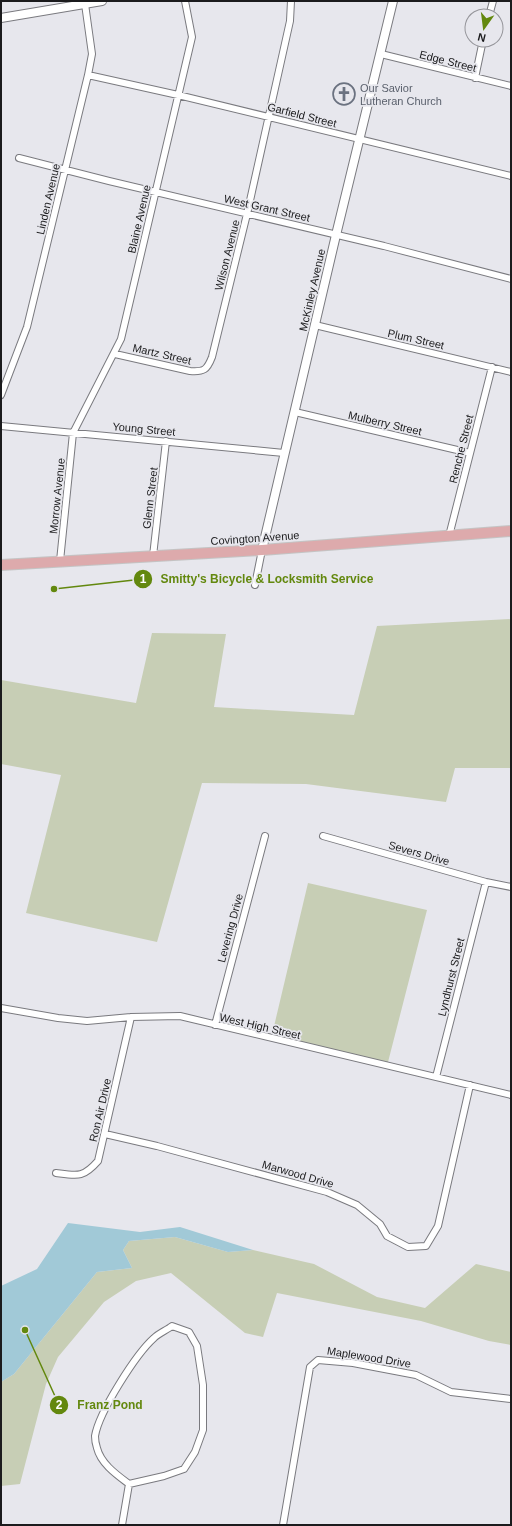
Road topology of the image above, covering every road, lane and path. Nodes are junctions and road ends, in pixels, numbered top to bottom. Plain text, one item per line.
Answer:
1 (102, 1) edge
2 (185, 1) edge
3 (291, 1) edge
4 (393, 1) edge
5 (85, 4) junction
6 (1, 18) edge
7 (482, 48) edge
8 (381, 54) junction
9 (88, 75) junction
10 (476, 78) junction
11 (511, 86) edge
12 (178, 95) junction
13 (268, 118) junction
14 (359, 140) junction
15 (19, 158) dead end
16 (65, 170) junction
17 (511, 176) edge
18 (156, 192) junction
19 (247, 214) junction
20 (336, 235) junction
21 (511, 279) edge
22 (315, 325) junction
23 (115, 354) junction
24 (492, 367) junction
25 (205, 370) joint
26 (511, 372) edge
27 (1, 395) edge
28 (295, 412) junction
29 (1, 426) edge
30 (74, 433) junction
31 (166, 441) junction
32 (284, 453) junction
33 (470, 454) junction
34 (511, 531) edge
35 (449, 536) junction
36 (262, 550) junction
37 (153, 556) junction
38 (60, 561) junction
39 (1, 565) edge
40 (255, 585) dead end
41 (265, 836) dead end
42 (323, 836) dead end
43 (486, 882) junction
44 (511, 887) edge
45 (1, 1010) edge
46 (131, 1017) junction
47 (215, 1025) junction
48 (436, 1077) junction
49 (470, 1085) junction
50 (511, 1095) edge
51 (105, 1134) junction
52 (56, 1173) dead end
53 (511, 1398) edge
54 (129, 1484) junction
55 (122, 1525) edge
56 (283, 1525) edge

1 - 5 street
2 - 12 street, Blaine Avenue
3 - 13 street, Wilson Avenue
4 - 8 street, McKinley Avenue
5 - 6 street
5 - 9 street, Linden Avenue
7 - 10 street
8 - 10 street, Edge Street
8 - 14 street, McKinley Avenue
9 - 12 street, Garfield Street
9 - 16 street, Linden Avenue
10 - 11 street, Edge Street
12 - 13 street, Garfield Street
12 - 18 street, Blaine Avenue
13 - 14 street, Garfield Street
13 - 19 street, Wilson Avenue
14 - 17 street, Garfield Street
14 - 20 street, McKinley Avenue
15 - 16 street, West Grant Street
16 - 18 street, West Grant Street
16 - 27 street, Linden Avenue
18 - 19 street, West Grant Street
18 - 23 street, Blaine Avenue
19 - 20 street, West Grant Street
19 - 25 street, Wilson Avenue
20 - 21 street, West Grant Street
20 - 22 street, McKinley Avenue
22 - 24 street, Plum Street
22 - 28 street, McKinley Avenue
23 - 25 street, Martz Street
23 - 30 street, Blaine Avenue
24 - 26 street, Plum Street
24 - 33 street, Renche Street
28 - 32 street, McKinley Avenue
28 - 33 street, Mulberry Street
29 - 30 street, Young Street
30 - 31 street, Young Street
30 - 38 street, Morrow Avenue
31 - 32 street, Young Street
31 - 37 street, Glenn Street
32 - 36 street, McKinley Avenue
33 - 35 street, Renche Street
34 - 35 main road, Covington Avenue
35 - 36 main road, Covington Avenue
36 - 37 main road, Covington Avenue
36 - 40 street, McKinley Avenue
37 - 38 main road, Covington Avenue
38 - 39 main road, Covington Avenue
41 - 47 street, Levering Drive
42 - 43 street, Severs Drive
43 - 44 street, Severs Drive
43 - 48 street, Lyndhurst Street
45 - 46 street, West High Street
46 - 47 street, West High Street
46 - 51 street, Ron Air Drive
47 - 48 street, West High Street
48 - 49 street, West High Street
49 - 50 street, West High Street
49 - 51 street, Marwood Drive
51 - 52 street, Ron Air Drive
53 - 56 street, Maplewood Drive
54 - 54 street
54 - 55 street

